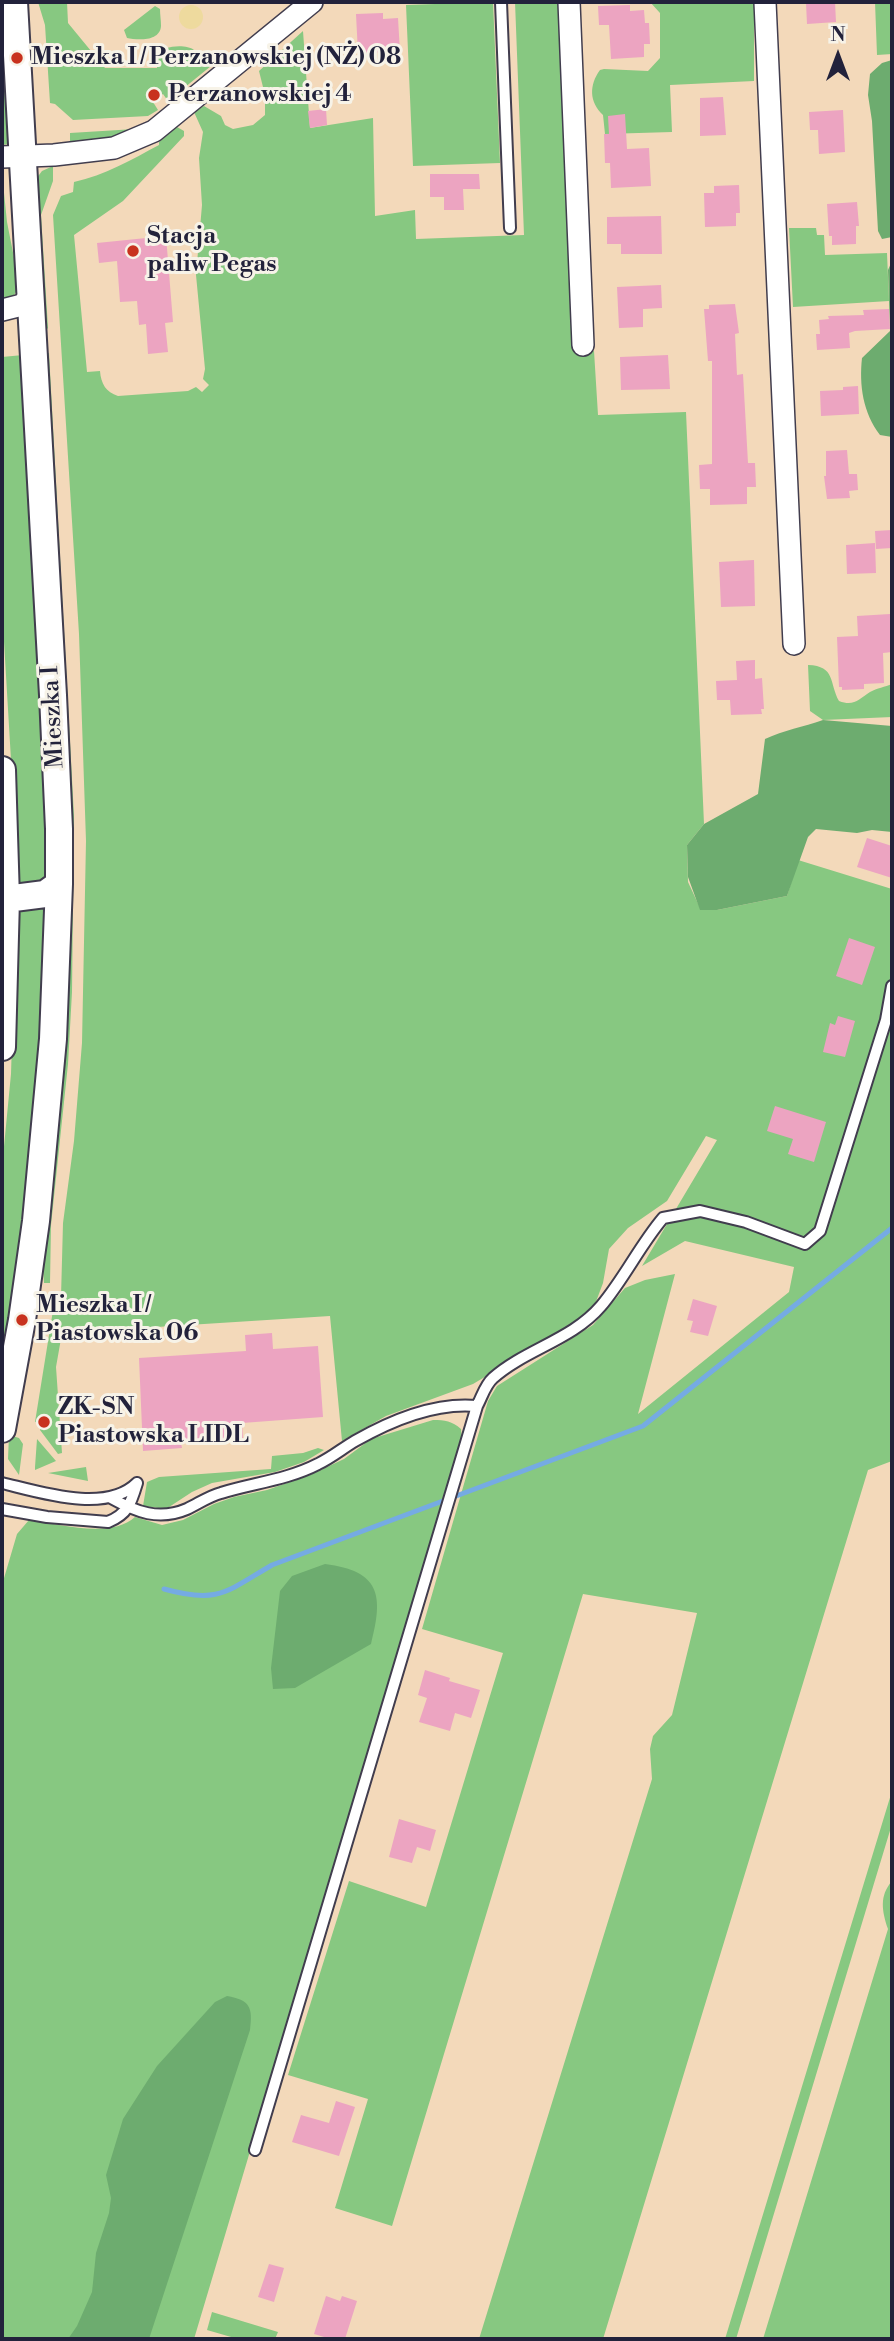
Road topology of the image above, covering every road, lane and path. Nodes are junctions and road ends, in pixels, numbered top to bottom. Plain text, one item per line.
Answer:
1 (14, 2) edge
2 (312, 2) edge
3 (500, 2) edge
4 (569, 2) edge
5 (765, 2) edge
6 (12, 157) edge
7 (510, 228) dead end
8 (30, 297) junction
9 (2, 310) edge
10 (583, 345) dead end
11 (794, 644) dead end
12 (2, 770) edge
13 (59, 884) junction
14 (4, 899) edge
15 (892, 986) edge
16 (2, 1047) edge
17 (477, 1406) junction
18 (2, 1429) edge
19 (2, 1483) edge
20 (111, 1498) junction
21 (129, 1508) junction
22 (2, 1509) edge
23 (255, 2150) dead end

1 - 6 street, Mieszka I
2 - 6 street
3 - 7 lane
4 - 10 street
5 - 11 street
6 - 8 street, Mieszka I
8 - 9 street
8 - 13 street, Mieszka I
12 - 14 street
13 - 14 street
13 - 18 street, Mieszka I
14 - 16 street
15 - 17 lane
17 - 21 lane
17 - 23 lane
19 - 20 lane
20 - 21 lane
20 - 21 lane
21 - 22 lane

